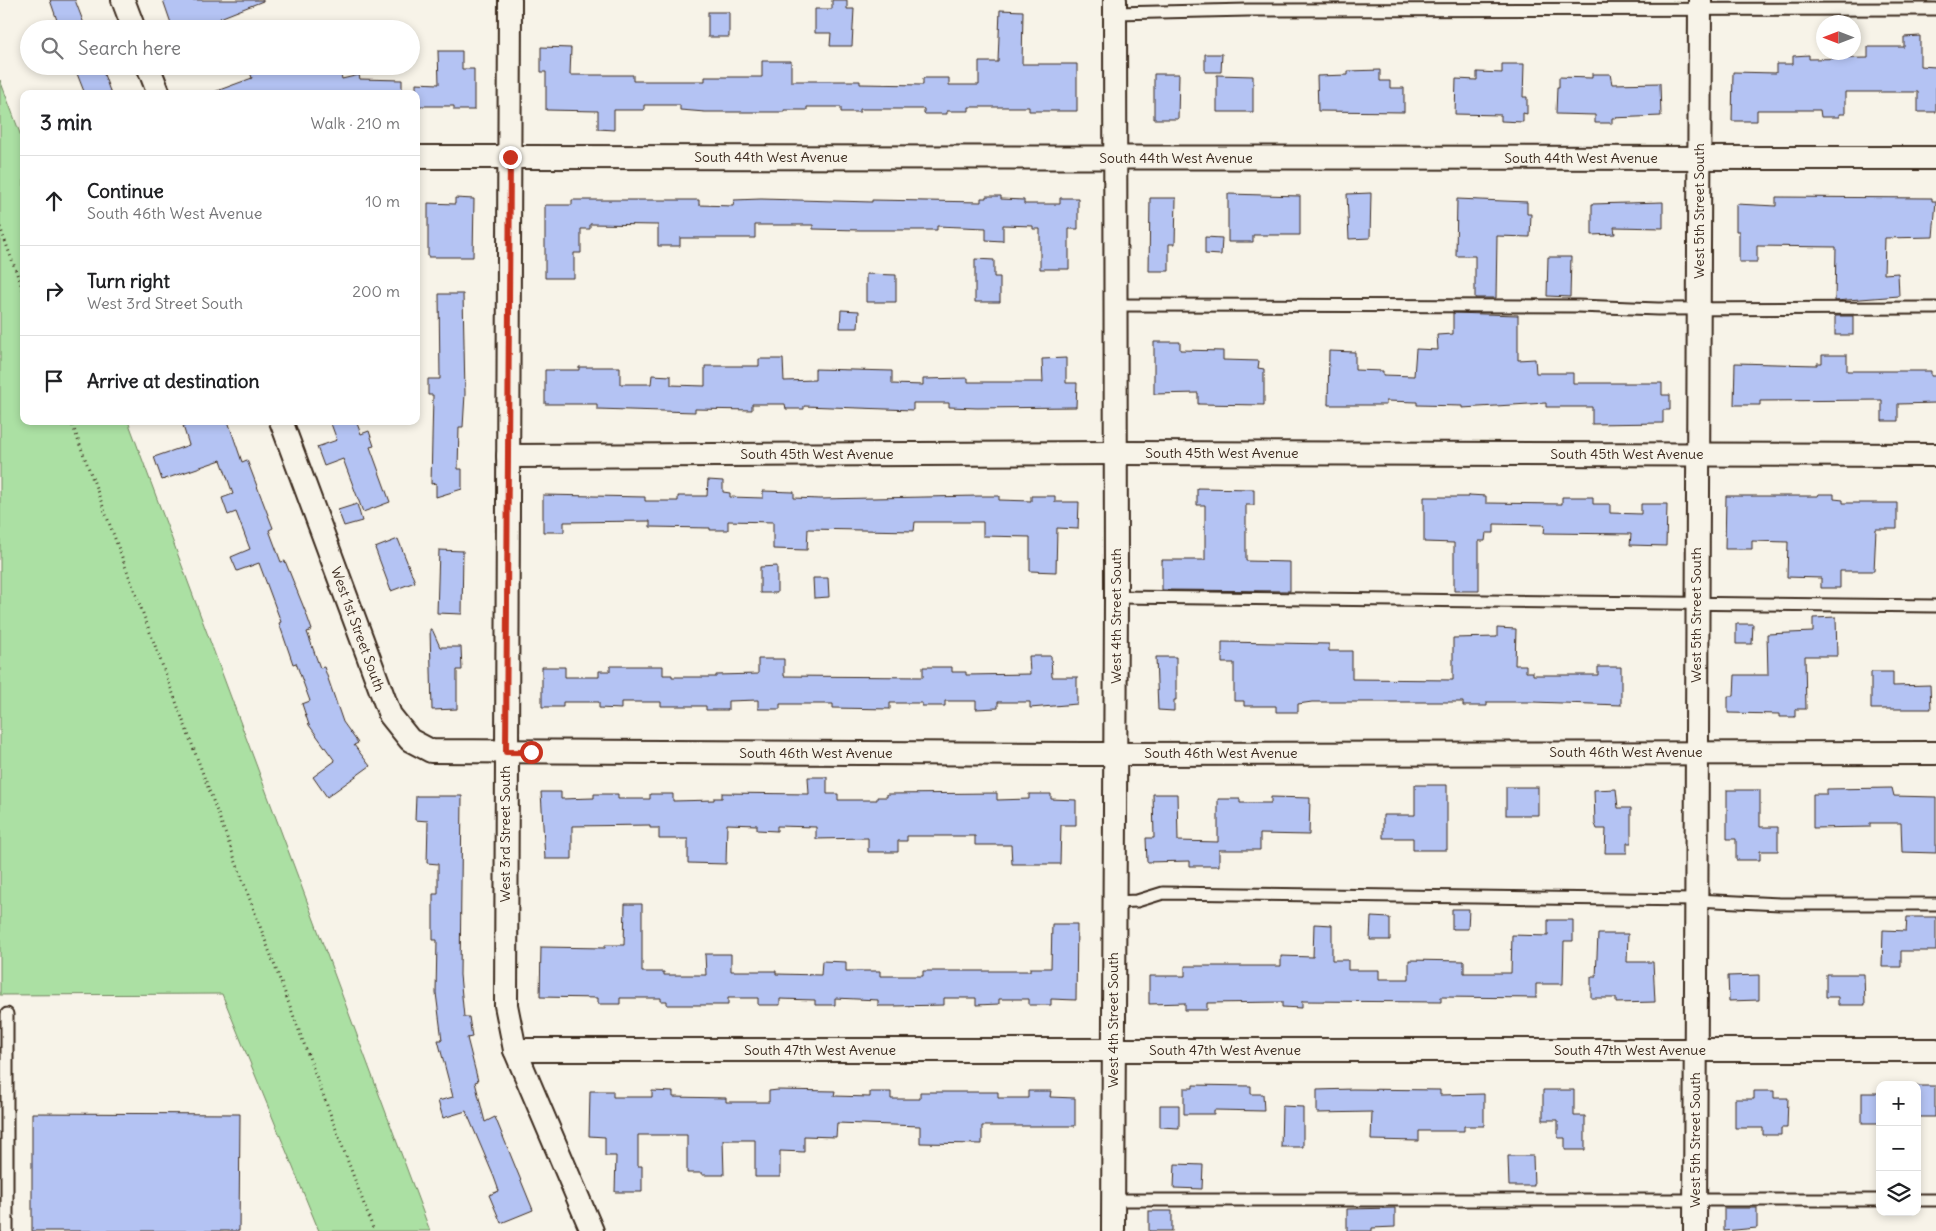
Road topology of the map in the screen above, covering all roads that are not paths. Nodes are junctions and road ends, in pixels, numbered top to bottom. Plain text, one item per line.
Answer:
1 (123, 0) edge
2 (510, 0) edge
3 (1700, 5) edge
4 (1115, 6) edge
5 (1936, 9) edge
6 (131, 20) edge
7 (152, 75) edge
8 (157, 90) edge
9 (420, 157) edge
10 (510, 157) junction
11 (1114, 158) junction
12 (1699, 158) junction
13 (1936, 158) edge
14 (1115, 305) junction
15 (1936, 308) edge
16 (1698, 309) junction
17 (282, 425) edge
18 (1115, 453) junction
19 (1697, 454) junction
20 (1936, 455) edge
21 (508, 456) junction
22 (1116, 597) junction
23 (1696, 603) junction
24 (1936, 606) edge
25 (506, 752) junction
26 (1696, 752) junction
27 (1936, 753) edge
28 (1115, 754) junction
29 (1696, 900) junction
30 (1114, 902) junction
31 (1936, 904) edge
32 (8, 1014) dead end
33 (515, 1050) junction
34 (1113, 1050) junction
35 (1695, 1050) junction
36 (1936, 1050) edge
37 (1113, 1200) junction
38 (1695, 1200) junction
39 (1876, 1200) edge
40 (1921, 1200) edge
41 (1936, 1200) edge
42 (7, 1231) edge
43 (592, 1231) edge
44 (1113, 1231) edge
45 (1695, 1231) edge

1 - 6 street
2 - 10 street, West 3rd Street South
3 - 4 lane
3 - 5 lane
3 - 12 street, West 5th Street South
4 - 11 street, West 4th Street South
7 - 8 street
9 - 10 street, South 44th West Avenue
10 - 11 street, South 44th West Avenue
10 - 21 street, West 3rd Street South
11 - 12 street, South 44th West Avenue
11 - 14 street, West 4th Street South
12 - 13 street, South 44th West Avenue
12 - 16 street, West 5th Street South
14 - 16 lane
14 - 18 street, West 4th Street South
15 - 16 lane
16 - 19 street, West 5th Street South
17 - 25 street, West 1st Street South
18 - 19 street, South 45th West Avenue
18 - 21 street, South 45th West Avenue
18 - 22 street, West 4th Street South
19 - 20 street, South 45th West Avenue
19 - 23 street, West 5th Street South
21 - 25 street, West 3rd Street South
22 - 23 lane
22 - 28 street, West 4th Street South
23 - 24 lane
23 - 26 street, West 5th Street South
25 - 28 street, South 46th West Avenue
25 - 33 street, West 3rd Street South
26 - 27 street, South 46th West Avenue
26 - 28 street, South 46th West Avenue
26 - 29 street, West 5th Street South
28 - 30 street, West 4th Street South
29 - 30 lane
29 - 31 lane
29 - 35 street, West 5th Street South
30 - 34 street, West 4th Street South
32 - 42 lane
33 - 34 street, South 47th West Avenue
33 - 43 street, West 3rd Street South
34 - 35 street, South 47th West Avenue
34 - 37 street, West 4th Street South
35 - 36 street, South 47th West Avenue
35 - 38 street, West 5th Street South
37 - 38 lane
37 - 44 street, West 4th Street South
38 - 39 lane
38 - 45 street, West 5th Street South
40 - 41 lane

